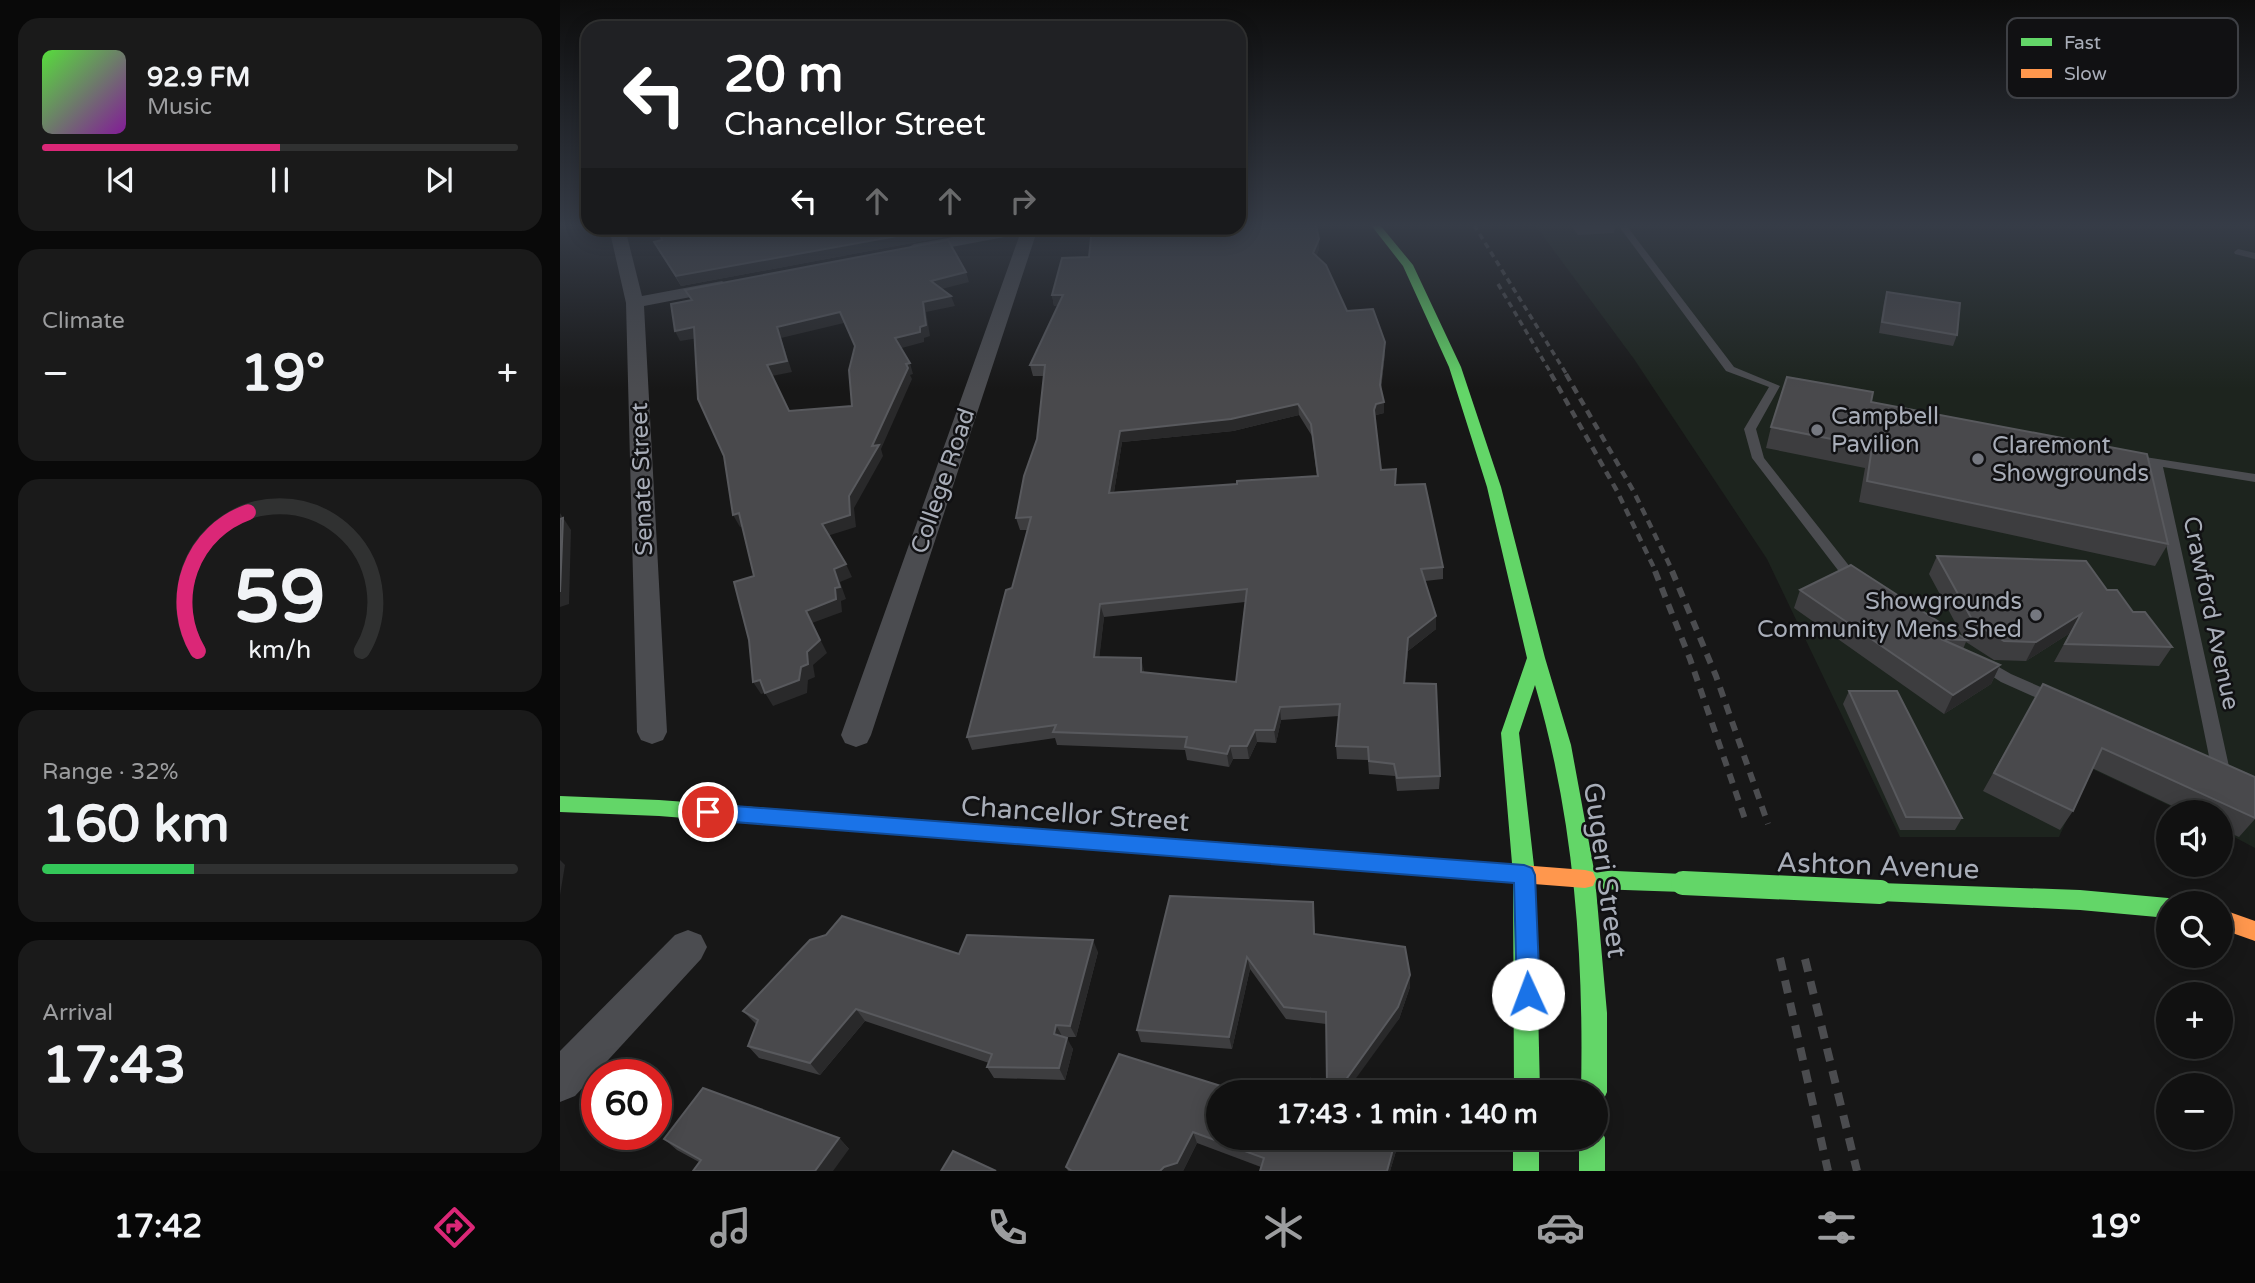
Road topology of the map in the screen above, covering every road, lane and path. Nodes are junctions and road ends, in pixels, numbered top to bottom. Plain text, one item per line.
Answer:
1 (629, 280) edge
2 (1010, 280) edge
3 (1416, 280) edge
4 (1663, 280) edge
5 (743, 282) edge
6 (635, 303) junction
7 (2117, 456) edge
8 (2156, 464) junction
9 (2255, 478) edge
10 (1872, 590) edge
11 (1972, 656) edge
12 (1536, 658) junction
13 (2063, 704) edge
14 (652, 732) dead end
15 (856, 735) dead end
16 (2221, 770) edge
17 (560, 804) edge
18 (1524, 875) junction
19 (1586, 879) junction
20 (2156, 907) edge
21 (2233, 923) edge
22 (2255, 931) edge
23 (688, 947) dead end
24 (1527, 1080) edge
25 (1594, 1080) edge
26 (560, 1081) edge
27 (1526, 1150) edge
28 (1592, 1150) edge
29 (1526, 1171) edge
30 (1592, 1171) edge

1 - 6 street, Senate Street
2 - 15 street, College Road
3 - 12 main road, Gugeri Street
4 - 10 lane
5 - 6 street
6 - 14 street, Senate Street
7 - 8 lane
8 - 9 lane
8 - 16 lane, Crawford Avenue
11 - 13 lane
12 - 18 main road
12 - 19 main road, Gugeri Street
17 - 18 main road, Chancellor Street
18 - 19 main road, Chancellor Street
18 - 24 main road
19 - 20 main road, Ashton Avenue, bridge
19 - 25 main road, Gugeri Street
21 - 22 main road
23 - 26 street
27 - 29 main road
28 - 30 main road

